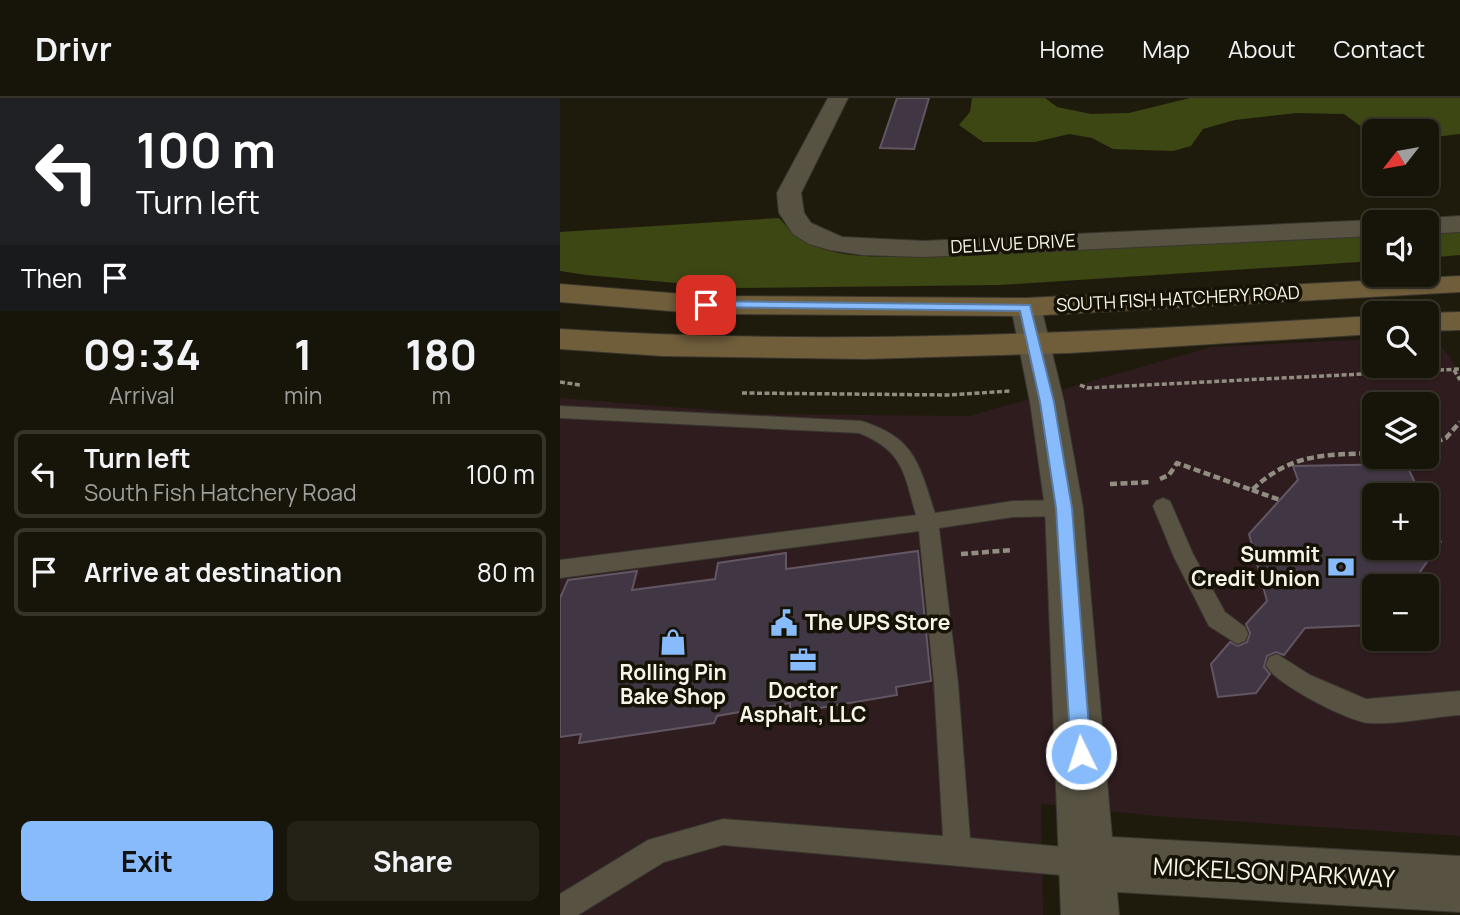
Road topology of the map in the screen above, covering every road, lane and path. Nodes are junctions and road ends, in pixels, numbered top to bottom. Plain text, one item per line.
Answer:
1 (838, 98) edge
2 (1460, 224) edge
3 (1439, 225) edge
4 (1362, 229) edge
5 (1460, 284) edge
6 (560, 293) edge
7 (1026, 307) junction
8 (1460, 321) edge
9 (1439, 322) edge
10 (1362, 326) edge
11 (560, 339) edge
12 (1034, 345) junction
13 (1453, 369) junction
14 (1460, 369) edge
15 (1460, 380) edge
16 (560, 382) edge
17 (584, 386) dead end
18 (1087, 388) dead end
19 (729, 393) dead end
20 (989, 393) dead end
21 (560, 412) edge
22 (1460, 422) edge
23 (1439, 441) edge
24 (1362, 454) edge
25 (1110, 484) dead end
26 (1252, 490) junction
27 (1280, 500) dead end
28 (1163, 506) dead end
29 (1064, 508) junction
30 (928, 522) junction
31 (560, 569) edge
32 (1237, 635) dead end
33 (1277, 664) dead end
34 (1460, 703) edge
35 (957, 850) junction
36 (1460, 884) edge
37 (1089, 889) edge
38 (560, 910) edge

1 - 4 street, DELLVUE DRIVE
2 - 3 street
5 - 7 main road, SOUTH FISH HATCHERY ROAD
6 - 7 main road, SOUTH FISH HATCHERY ROAD
7 - 12 street
8 - 9 main road
10 - 12 main road, SOUTH FISH HATCHERY ROAD
11 - 12 main road, SOUTH FISH HATCHERY ROAD
12 - 29 street
13 - 14 path
13 - 15 path
13 - 18 path
16 - 17 path
19 - 20 path
21 - 30 lane
22 - 23 path
24 - 26 path
25 - 26 path
26 - 27 path
28 - 32 lane
29 - 30 lane
29 - 37 street
30 - 31 lane
30 - 35 lane
33 - 34 lane
35 - 37 lane
35 - 38 lane
36 - 37 street, MICKELSON PARKWAY

